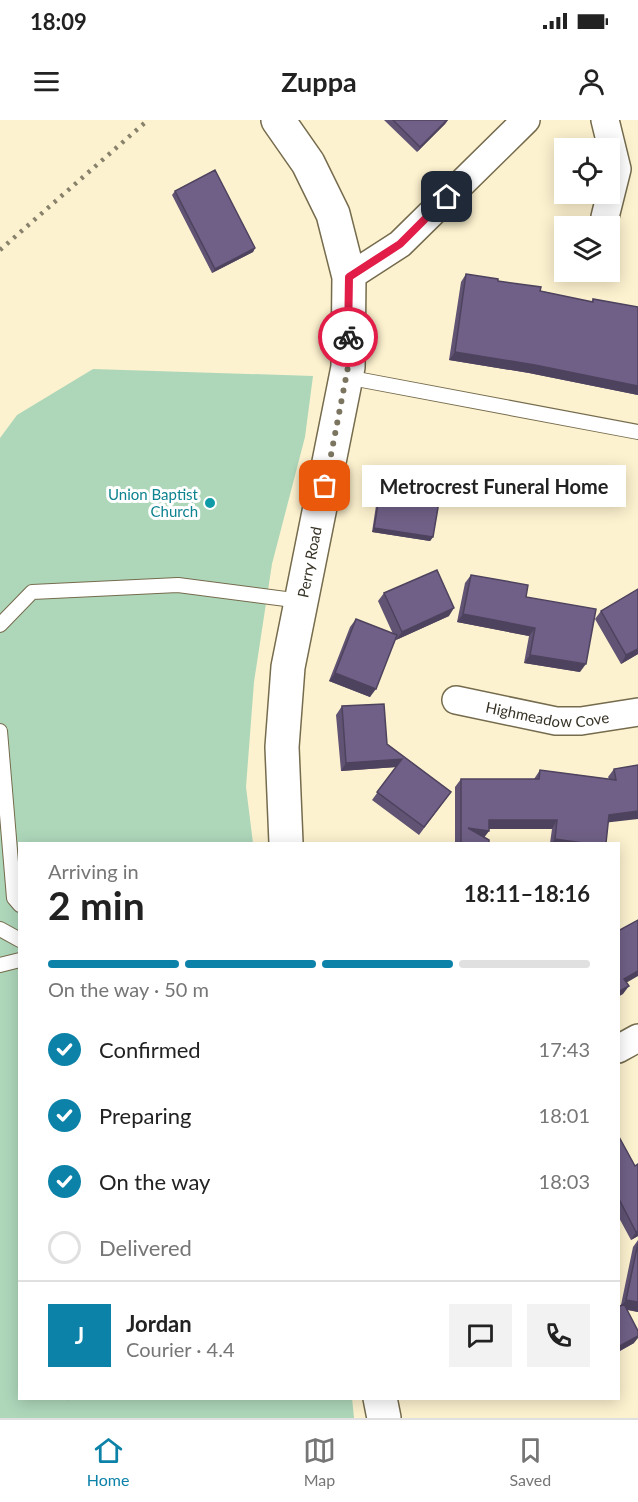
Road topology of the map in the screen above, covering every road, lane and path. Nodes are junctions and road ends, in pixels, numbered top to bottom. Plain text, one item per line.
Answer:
1 (278, 120) edge
2 (526, 120) edge
3 (605, 120) edge
4 (605, 216) edge
5 (349, 277) junction
6 (346, 377) junction
7 (638, 432) edge
8 (302, 601) junction
9 (0, 625) edge
10 (456, 700) dead end
11 (638, 712) edge
12 (0, 731) edge
13 (286, 842) edge
14 (18, 903) edge
15 (0, 929) edge
16 (18, 939) edge
17 (18, 960) edge
18 (0, 965) edge
19 (638, 1038) edge
20 (620, 1048) edge
21 (380, 1400) edge
22 (384, 1418) edge

1 - 5 street, Perry Road
2 - 5 street
3 - 4 street
5 - 6 street, Perry Road
6 - 7 lane
6 - 8 street, Perry Road
8 - 9 lane
8 - 13 street, Perry Road
10 - 11 street, Highmeadow Cove
12 - 14 lane
15 - 16 lane
17 - 18 lane
19 - 20 street
21 - 22 street

